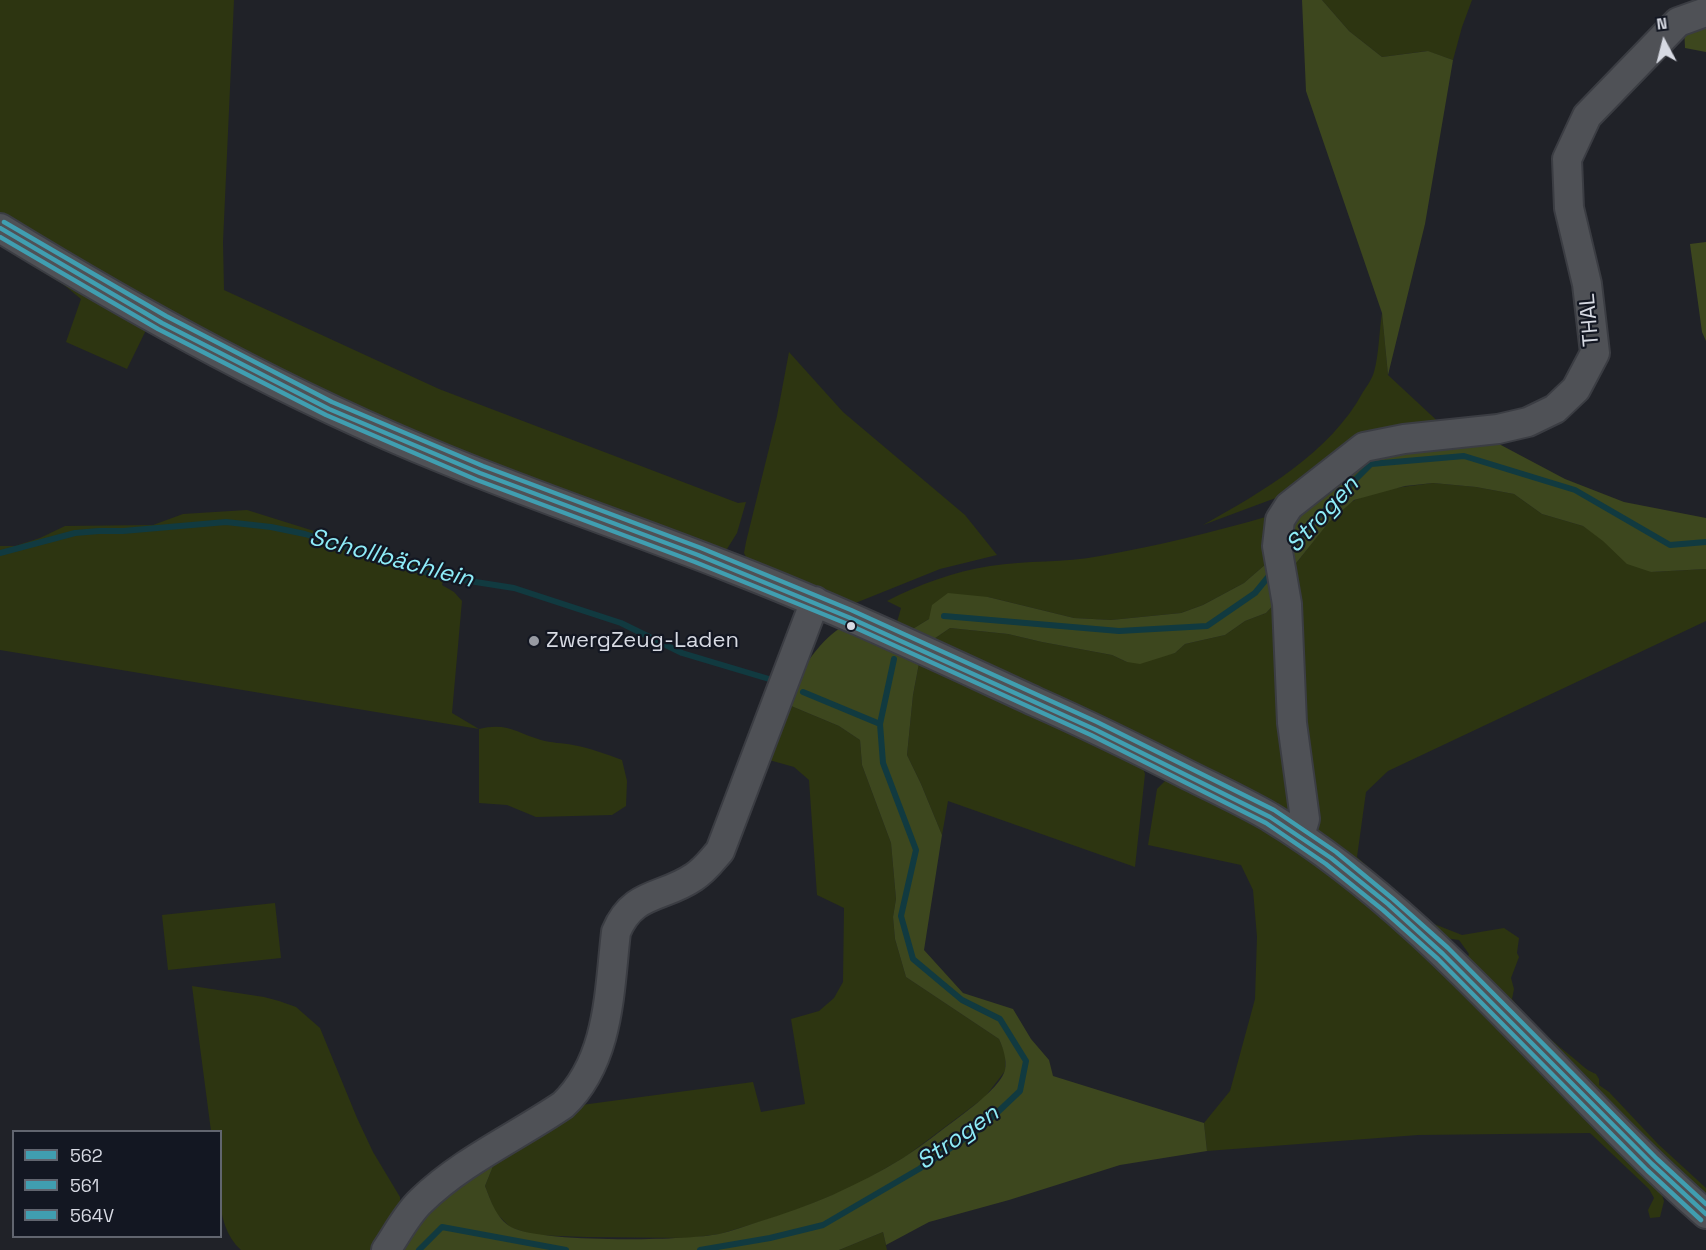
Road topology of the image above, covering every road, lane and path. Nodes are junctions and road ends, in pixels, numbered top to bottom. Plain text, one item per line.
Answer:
1 (1703, 13) edge
2 (9, 233) edge
3 (814, 602) junction
4 (1300, 836) junction
5 (1706, 1214) edge
6 (386, 1250) edge

1 - 4 street, THAL
2 - 3 street
3 - 4 street
3 - 6 street
4 - 5 street

